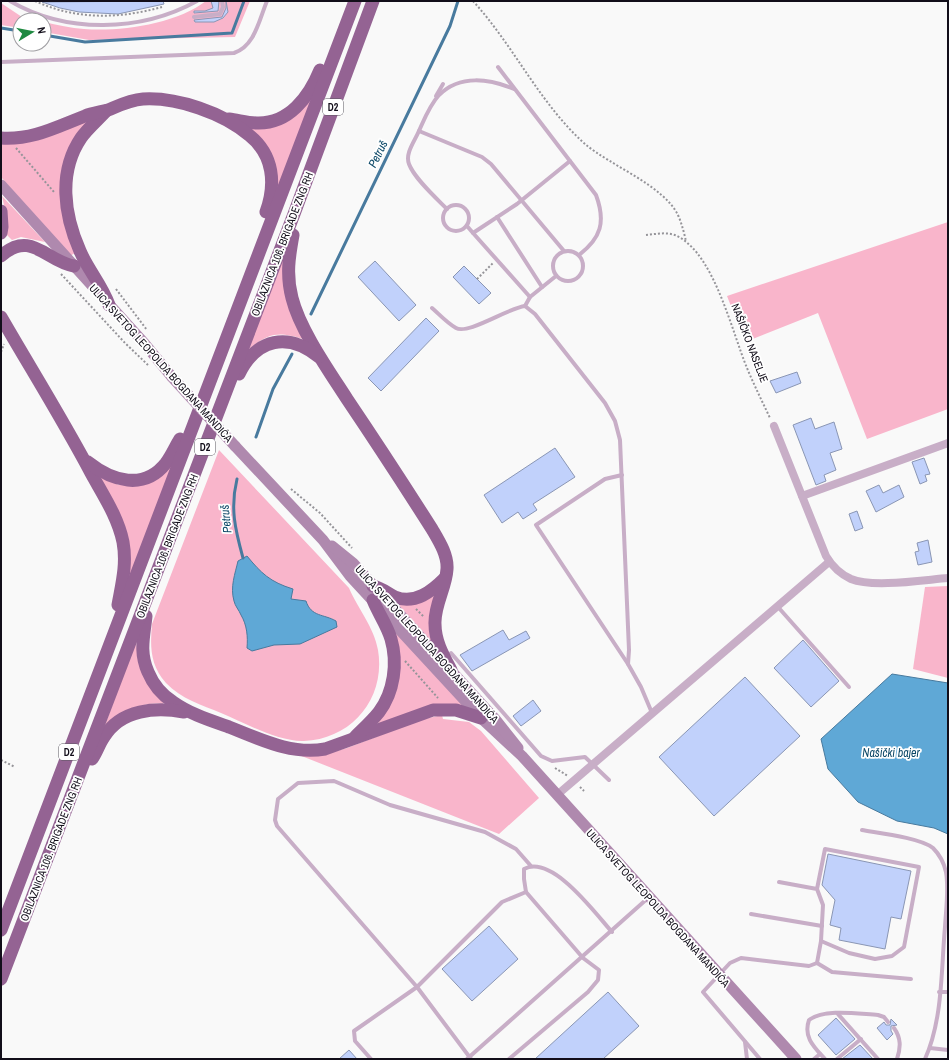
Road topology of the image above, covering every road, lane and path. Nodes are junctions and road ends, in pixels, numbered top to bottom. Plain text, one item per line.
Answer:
1 (10, 1) edge
2 (34, 1) edge
3 (197, 1) edge
4 (222, 1) edge
5 (267, 1) edge
6 (355, 1) edge
7 (373, 1) edge
8 (473, 1) edge
9 (164, 7) dead end
10 (194, 17) dead end
11 (341, 39) junction
12 (1, 62) edge
13 (498, 67) dead end
14 (443, 84) dead end
15 (515, 90) junction
16 (430, 108) junction
17 (108, 110) junction
18 (225, 119) junction
19 (419, 131) junction
20 (1, 138) edge
21 (570, 161) junction
22 (1, 185) edge
23 (522, 200) junction
24 (447, 209) junction
25 (1, 211) edge
26 (294, 214) junction
27 (497, 217) junction
28 (467, 226) junction
29 (1, 233) edge
30 (473, 233) junction
31 (646, 235) dead end
32 (686, 242) junction
33 (262, 245) junction
34 (564, 251) junction
35 (578, 255) junction
36 (1, 256) edge
37 (496, 260) junction
38 (74, 266) junction
39 (60, 272) dead end
40 (556, 276) junction
41 (477, 279) dead end
42 (542, 287) junction
43 (530, 297) junction
44 (109, 305) junction
45 (525, 306) junction
46 (432, 308) dead end
47 (1, 317) edge
48 (322, 359) junction
49 (150, 367) dead end
50 (224, 395) junction
51 (195, 420) junction
52 (774, 426) joint
53 (948, 443) edge
54 (83, 458) junction
55 (622, 475) junction
56 (289, 488) dead end
57 (802, 496) junction
58 (323, 540) junction
59 (352, 548) dead end
60 (830, 562) junction
61 (445, 578) junction
62 (948, 578) edge
63 (373, 586) junction
64 (147, 598) junction
65 (412, 598) junction
66 (373, 600) junction
67 (778, 606) junction
68 (434, 622) junction
69 (115, 632) junction
70 (451, 653) dead end
71 (628, 664) junction
72 (451, 670) junction
73 (849, 687) dead end
74 (191, 713) junction
75 (653, 714) junction
76 (481, 718) junction
77 (353, 738) junction
78 (522, 756) junction
79 (1, 760) edge
80 (594, 764) junction
81 (15, 767) dead end
82 (79, 774) junction
83 (609, 780) dead end
84 (557, 796) junction
85 (862, 830) dead end
86 (531, 866) junction
87 (778, 882) dead end
88 (817, 888) junction
89 (526, 892) junction
90 (649, 898) junction
91 (751, 914) dead end
92 (822, 926) junction
93 (1, 930) edge
94 (612, 932) junction
95 (821, 941) junction
96 (583, 958) junction
97 (817, 963) junction
98 (718, 975) junction
99 (1, 979) edge
100 (911, 979) dead end
101 (417, 987) junction
102 (940, 992) junction
103 (948, 992) edge
104 (838, 1013) junction
105 (888, 1022) dead end
106 (894, 1028) dead end
107 (861, 1039) junction
108 (745, 1041) junction
109 (930, 1048) junction
110 (948, 1050) edge
111 (820, 1054) junction
112 (469, 1058) edge
113 (371, 1059) edge
114 (509, 1059) edge
115 (747, 1059) edge
116 (760, 1059) edge
117 (796, 1059) edge
118 (814, 1059) edge
119 (825, 1059) edge
120 (837, 1059) edge
121 (878, 1059) edge
122 (897, 1059) edge
123 (925, 1059) edge

1 - 3 lane
2 - 9 path
4 - 10 lane
5 - 12 lane
6 - 11 highway, OBILAZNICA 106. BRIGADE ZNG RH / D2
7 - 26 highway, OBILAZNICA 106. BRIGADE ZNG RH / D2
8 - 32 path
11 - 18 highway
11 - 33 highway, OBILAZNICA 106. BRIGADE ZNG RH / D2
13 - 15 lane
14 - 16 lane
15 - 16 lane
15 - 21 lane
16 - 19 lane
17 - 18 highway
17 - 20 highway
17 - 44 highway
18 - 33 highway
19 - 23 lane
19 - 24 lane
21 - 23 lane
21 - 35 lane
22 - 38 main road, ULICA SVETOG LEOPOLDA BOGDANA MANDIĆA
23 - 27 lane
23 - 34 lane
24 - 28 lane
24 - 28 lane
25 - 29 highway
26 - 48 highway
26 - 50 highway, OBILAZNICA 106. BRIGADE ZNG RH / D2
27 - 30 lane
27 - 42 lane
28 - 30 lane
30 - 37 lane
31 - 32 path, NAŠIČKO NASELJE
32 - 52 path, NAŠIČKO NASELJE
33 - 51 highway, OBILAZNICA 106. BRIGADE ZNG RH / D2
34 - 35 lane
34 - 40 lane
35 - 40 lane
36 - 38 highway
37 - 41 path
37 - 43 lane
38 - 44 main road, ULICA SVETOG LEOPOLDA BOGDANA MANDIĆA
39 - 49 path
40 - 42 lane
42 - 43 lane
43 - 45 lane
44 - 58 main road, ULICA SVETOG LEOPOLDA BOGDANA MANDIĆA, bridge
45 - 46 lane
45 - 55 lane
47 - 54 highway
48 - 50 highway
48 - 61 highway
50 - 64 highway, OBILAZNICA 106. BRIGADE ZNG RH / D2
51 - 54 highway
51 - 69 highway, OBILAZNICA 106. BRIGADE ZNG RH / D2
52 - 57 street
53 - 57 street
54 - 69 highway
55 - 71 lane
55 - 71 lane
56 - 59 path
57 - 60 street
58 - 63 main road, ULICA SVETOG LEOPOLDA BOGDANA MANDIĆA
58 - 66 main road, ULICA SVETOG LEOPOLDA BOGDANA MANDIĆA
60 - 62 street
60 - 67 street
61 - 65 highway
61 - 68 highway
63 - 65 highway
63 - 72 main road, ULICA SVETOG LEOPOLDA BOGDANA MANDIĆA
64 - 74 highway
64 - 82 highway, OBILAZNICA 106. BRIGADE ZNG RH / D2
65 - 68 path
66 - 76 main road, ULICA SVETOG LEOPOLDA BOGDANA MANDIĆA
66 - 77 highway
67 - 73 lane
67 - 75 street
68 - 72 highway
69 - 93 highway, OBILAZNICA 106. BRIGADE ZNG RH / D2
70 - 80 lane
71 - 75 lane
72 - 78 main road, ULICA SVETOG LEOPOLDA BOGDANA MANDIĆA
74 - 77 highway
74 - 82 highway
75 - 80 street
76 - 77 highway
76 - 78 main road, ULICA SVETOG LEOPOLDA BOGDANA MANDIĆA
78 - 84 main road, ULICA SVETOG LEOPOLDA BOGDANA MANDIĆA
79 - 81 path
80 - 83 lane
80 - 84 street
82 - 99 highway, OBILAZNICA 106. BRIGADE ZNG RH / D2
84 - 90 main road, ULICA SVETOG LEOPOLDA BOGDANA MANDIĆA
85 - 102 lane
86 - 89 lane
86 - 94 lane
86 - 101 lane
87 - 88 lane
88 - 92 lane
88 - 95 lane
89 - 96 lane
89 - 101 lane
90 - 94 lane
90 - 98 main road, ULICA SVETOG LEOPOLDA BOGDANA MANDIĆA
91 - 92 lane
92 - 95 lane
94 - 96 lane
95 - 97 lane
96 - 112 lane
96 - 114 lane
97 - 98 lane
97 - 100 lane
98 - 108 lane
98 - 117 main road, ULICA SVETOG LEOPOLDA BOGDANA MANDIĆA
101 - 112 lane
101 - 113 lane
102 - 103 lane
102 - 109 lane
104 - 105 lane
104 - 107 lane
104 - 111 lane
106 - 122 lane
107 - 120 lane
107 - 121 lane
108 - 115 lane
108 - 116 lane
109 - 110 lane
109 - 123 lane
111 - 118 lane
111 - 119 lane

